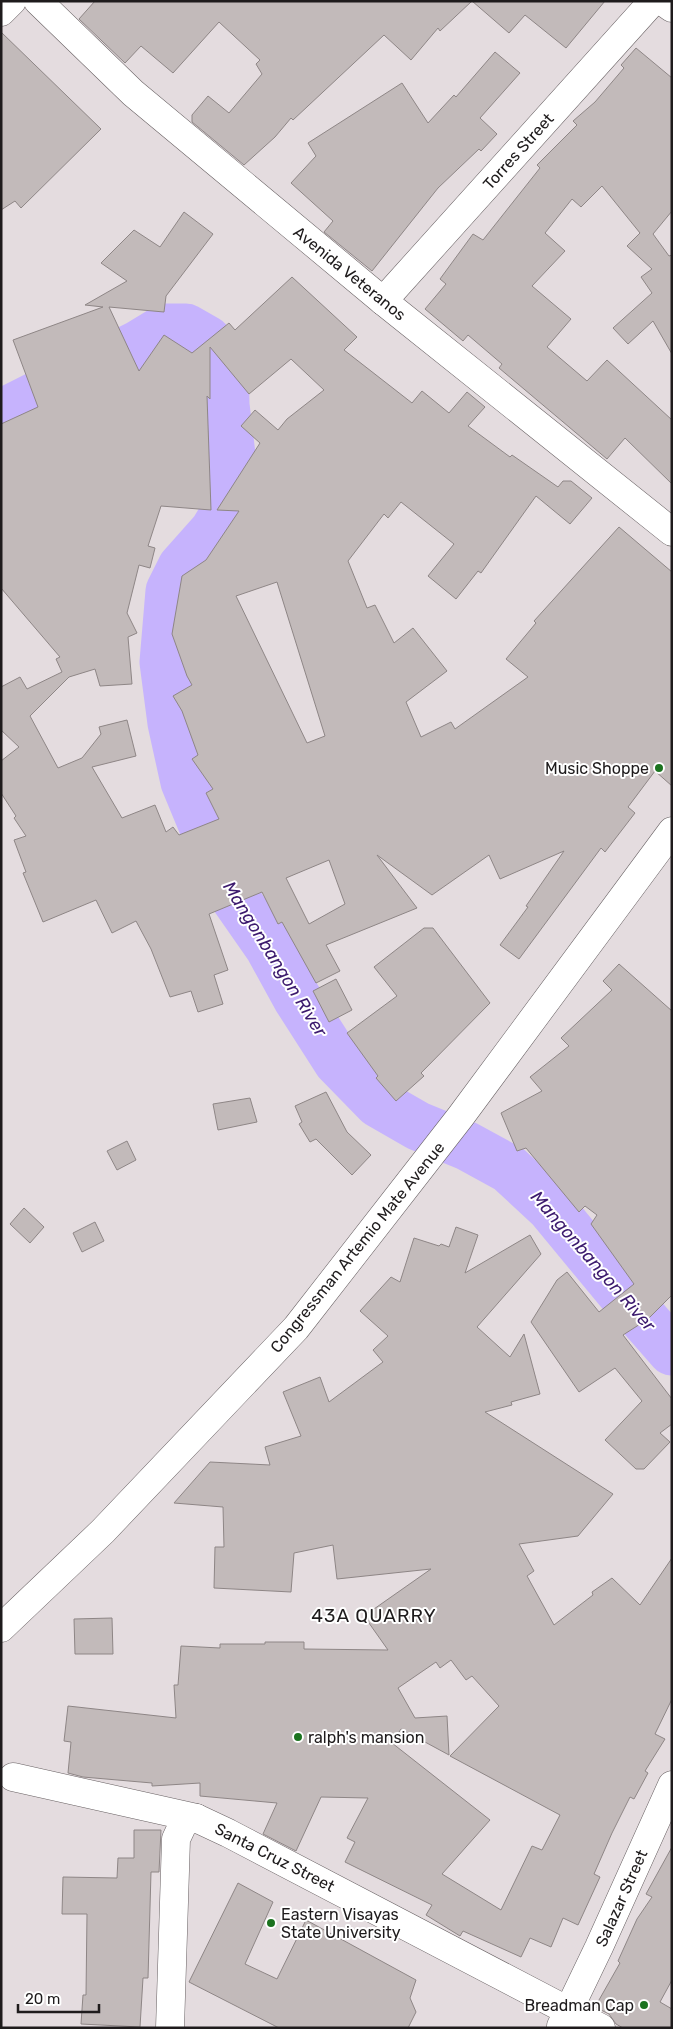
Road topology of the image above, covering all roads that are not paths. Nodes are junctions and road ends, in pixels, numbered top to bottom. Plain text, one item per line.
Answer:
1 (12, 1) edge
2 (38, 1) edge
3 (652, 1) edge
4 (662, 1) edge
5 (672, 8) edge
6 (1, 12) edge
7 (383, 301) junction
8 (672, 532) edge
9 (672, 831) edge
10 (1, 1628) edge
11 (13, 1777) dead end
12 (672, 1785) edge
13 (196, 1818) junction
14 (564, 2019) edge
15 (170, 2028) edge
16 (601, 2028) edge

1 - 6 main road
2 - 7 main road, Avenida Veteranos
3 - 7 main road, Torres Street
4 - 5 main road
7 - 8 main road, Avenida Veteranos
9 - 10 main road, Congressman Artemio Mate Avenue
11 - 13 main road
12 - 14 main road, Salazar Street
13 - 14 main road, Santa Cruz Street
13 - 15 main road, Santa Cruz Street
14 - 16 main road, Santa Cruz Street

